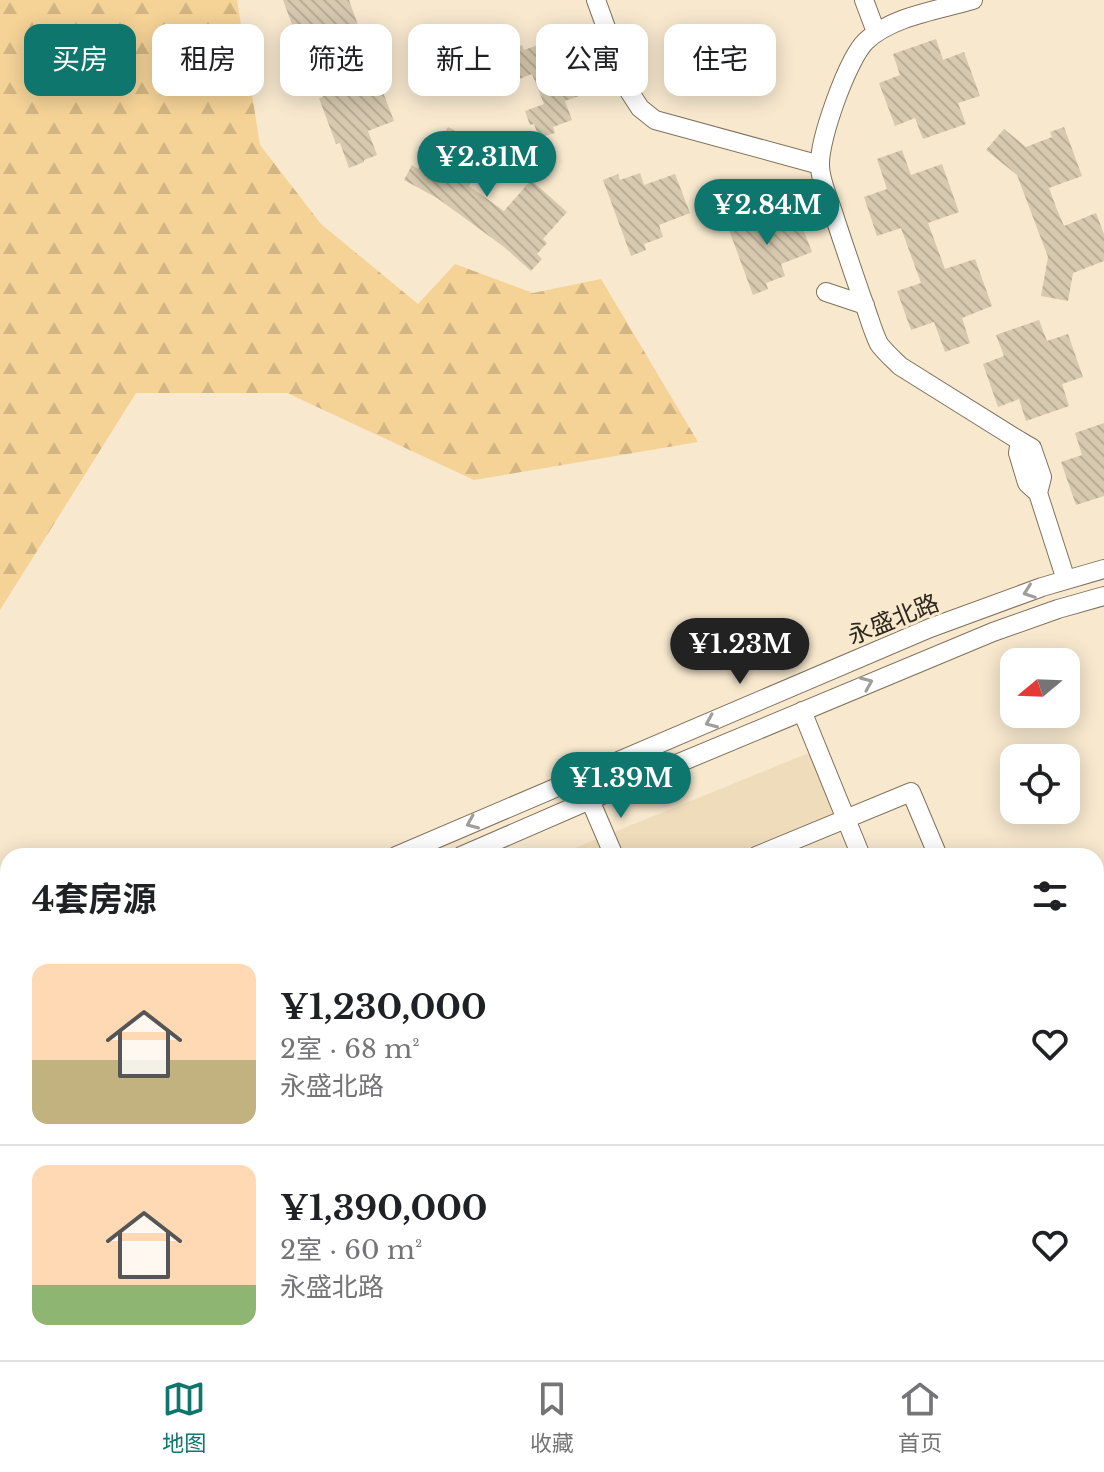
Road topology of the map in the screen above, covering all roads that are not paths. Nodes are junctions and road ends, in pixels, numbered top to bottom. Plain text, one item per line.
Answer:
1 (596, 0) edge
2 (864, 0) edge
3 (973, 0) edge
4 (876, 32) junction
5 (820, 165) junction
6 (826, 292) dead end
7 (865, 305) junction
8 (1104, 569) edge
9 (1066, 580) junction
10 (1104, 596) edge
11 (802, 711) junction
12 (590, 800) junction
13 (846, 819) junction
14 (415, 848) edge
15 (479, 848) edge
16 (611, 848) edge
17 (775, 848) edge
18 (858, 848) edge
19 (935, 848) edge

1 - 5 street
2 - 4 street
3 - 4 street
4 - 5 street
5 - 7 street
6 - 7 street
7 - 9 street
8 - 9 street, 永盛北路
9 -> 14 street, 永盛北路
11 -> 10 street, 永盛北路
11 - 12 street, 永盛北路
11 - 13 street
12 - 15 street, 永盛北路
12 - 16 street
13 - 17 street
13 - 18 street
13 - 19 street

